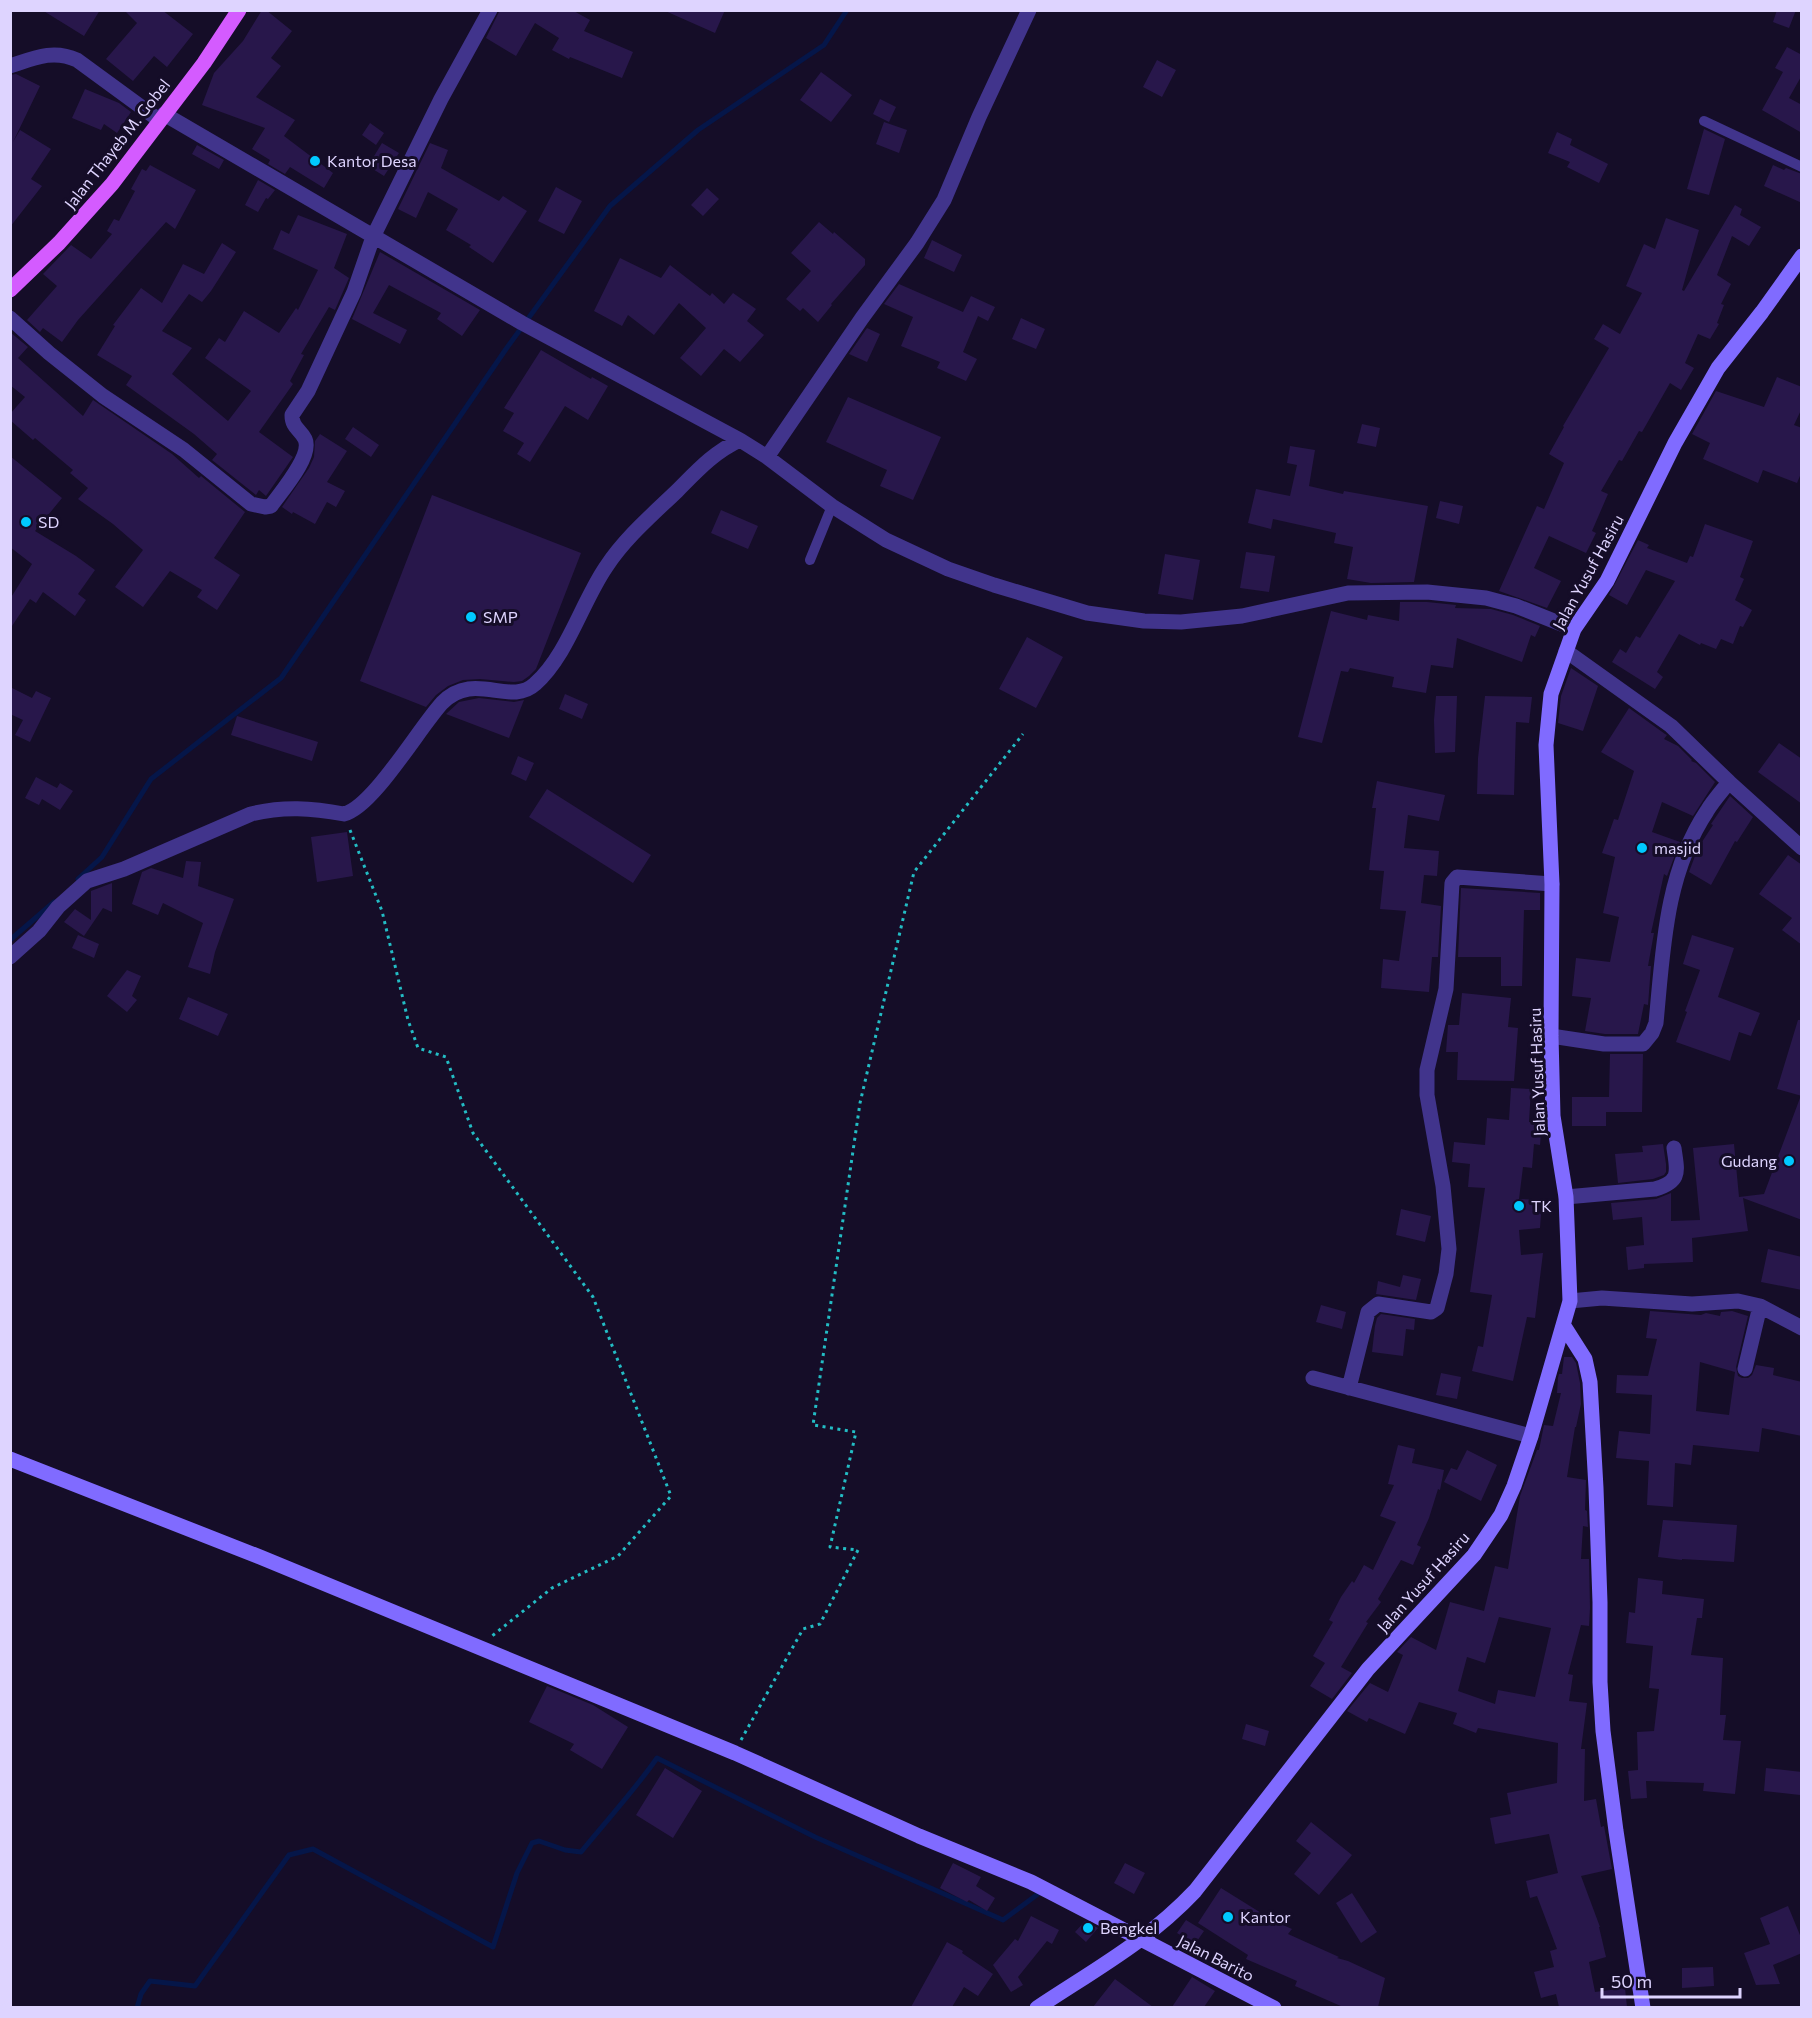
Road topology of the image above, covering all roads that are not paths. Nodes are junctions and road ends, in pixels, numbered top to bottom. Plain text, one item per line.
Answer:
1 (239, 10) edge
2 (490, 10) edge
3 (1029, 10) edge
4 (10, 66) edge
5 (161, 117) junction
6 (1704, 121) dead end
7 (1802, 167) edge
8 (372, 237) junction
9 (1802, 256) edge
10 (10, 290) edge
11 (10, 318) edge
12 (740, 440) junction
13 (767, 457) junction
14 (832, 506) junction
15 (810, 560) dead end
16 (1574, 629) junction
17 (1566, 651) junction
18 (1729, 782) junction
19 (1802, 848) edge
20 (1552, 884) junction
21 (10, 957) edge
22 (1551, 1036) junction
23 (1674, 1148) dead end
24 (1566, 1197) junction
25 (1570, 1301) junction
26 (1760, 1306) junction
27 (1564, 1326) junction
28 (1802, 1328) edge
29 (1745, 1368) dead end
30 (1313, 1378) dead end
31 (1349, 1388) junction
32 (1531, 1436) junction
33 (10, 1459) edge
34 (1141, 1940) junction
35 (1037, 2007) edge
36 (1274, 2007) edge
37 (1643, 2007) edge

1 - 5 main road, Jalan Thayeb M. Gobel
2 - 8 street
3 - 13 street
4 - 5 street
5 - 8 street
5 - 10 main road, Jalan Thayeb M. Gobel
6 - 7 lane
8 - 11 street
8 - 12 street
9 - 16 street, Jalan Yusuf Hasiru
12 - 13 street
12 - 21 street
13 - 14 street
14 - 15 lane
14 - 16 street
16 - 17 street, Jalan Yusuf Hasiru
17 - 18 street
17 - 20 street, Jalan Yusuf Hasiru
18 - 19 street
18 - 22 street
20 - 22 street, Jalan Yusuf Hasiru
20 - 31 street
22 - 24 street, Jalan Yusuf Hasiru
23 - 24 street
24 - 25 street, Jalan Yusuf Hasiru
25 - 26 street
25 - 27 street, Jalan Yusuf Hasiru
26 - 28 street
26 - 29 street
27 - 32 street, Jalan Yusuf Hasiru
27 - 37 street
30 - 31 street
31 - 32 street
32 - 34 street, Jalan Yusuf Hasiru
33 - 34 street, Jalan Barito
34 - 35 street, Jalan Yusuf Hasiru
34 - 36 street, Jalan Barito

